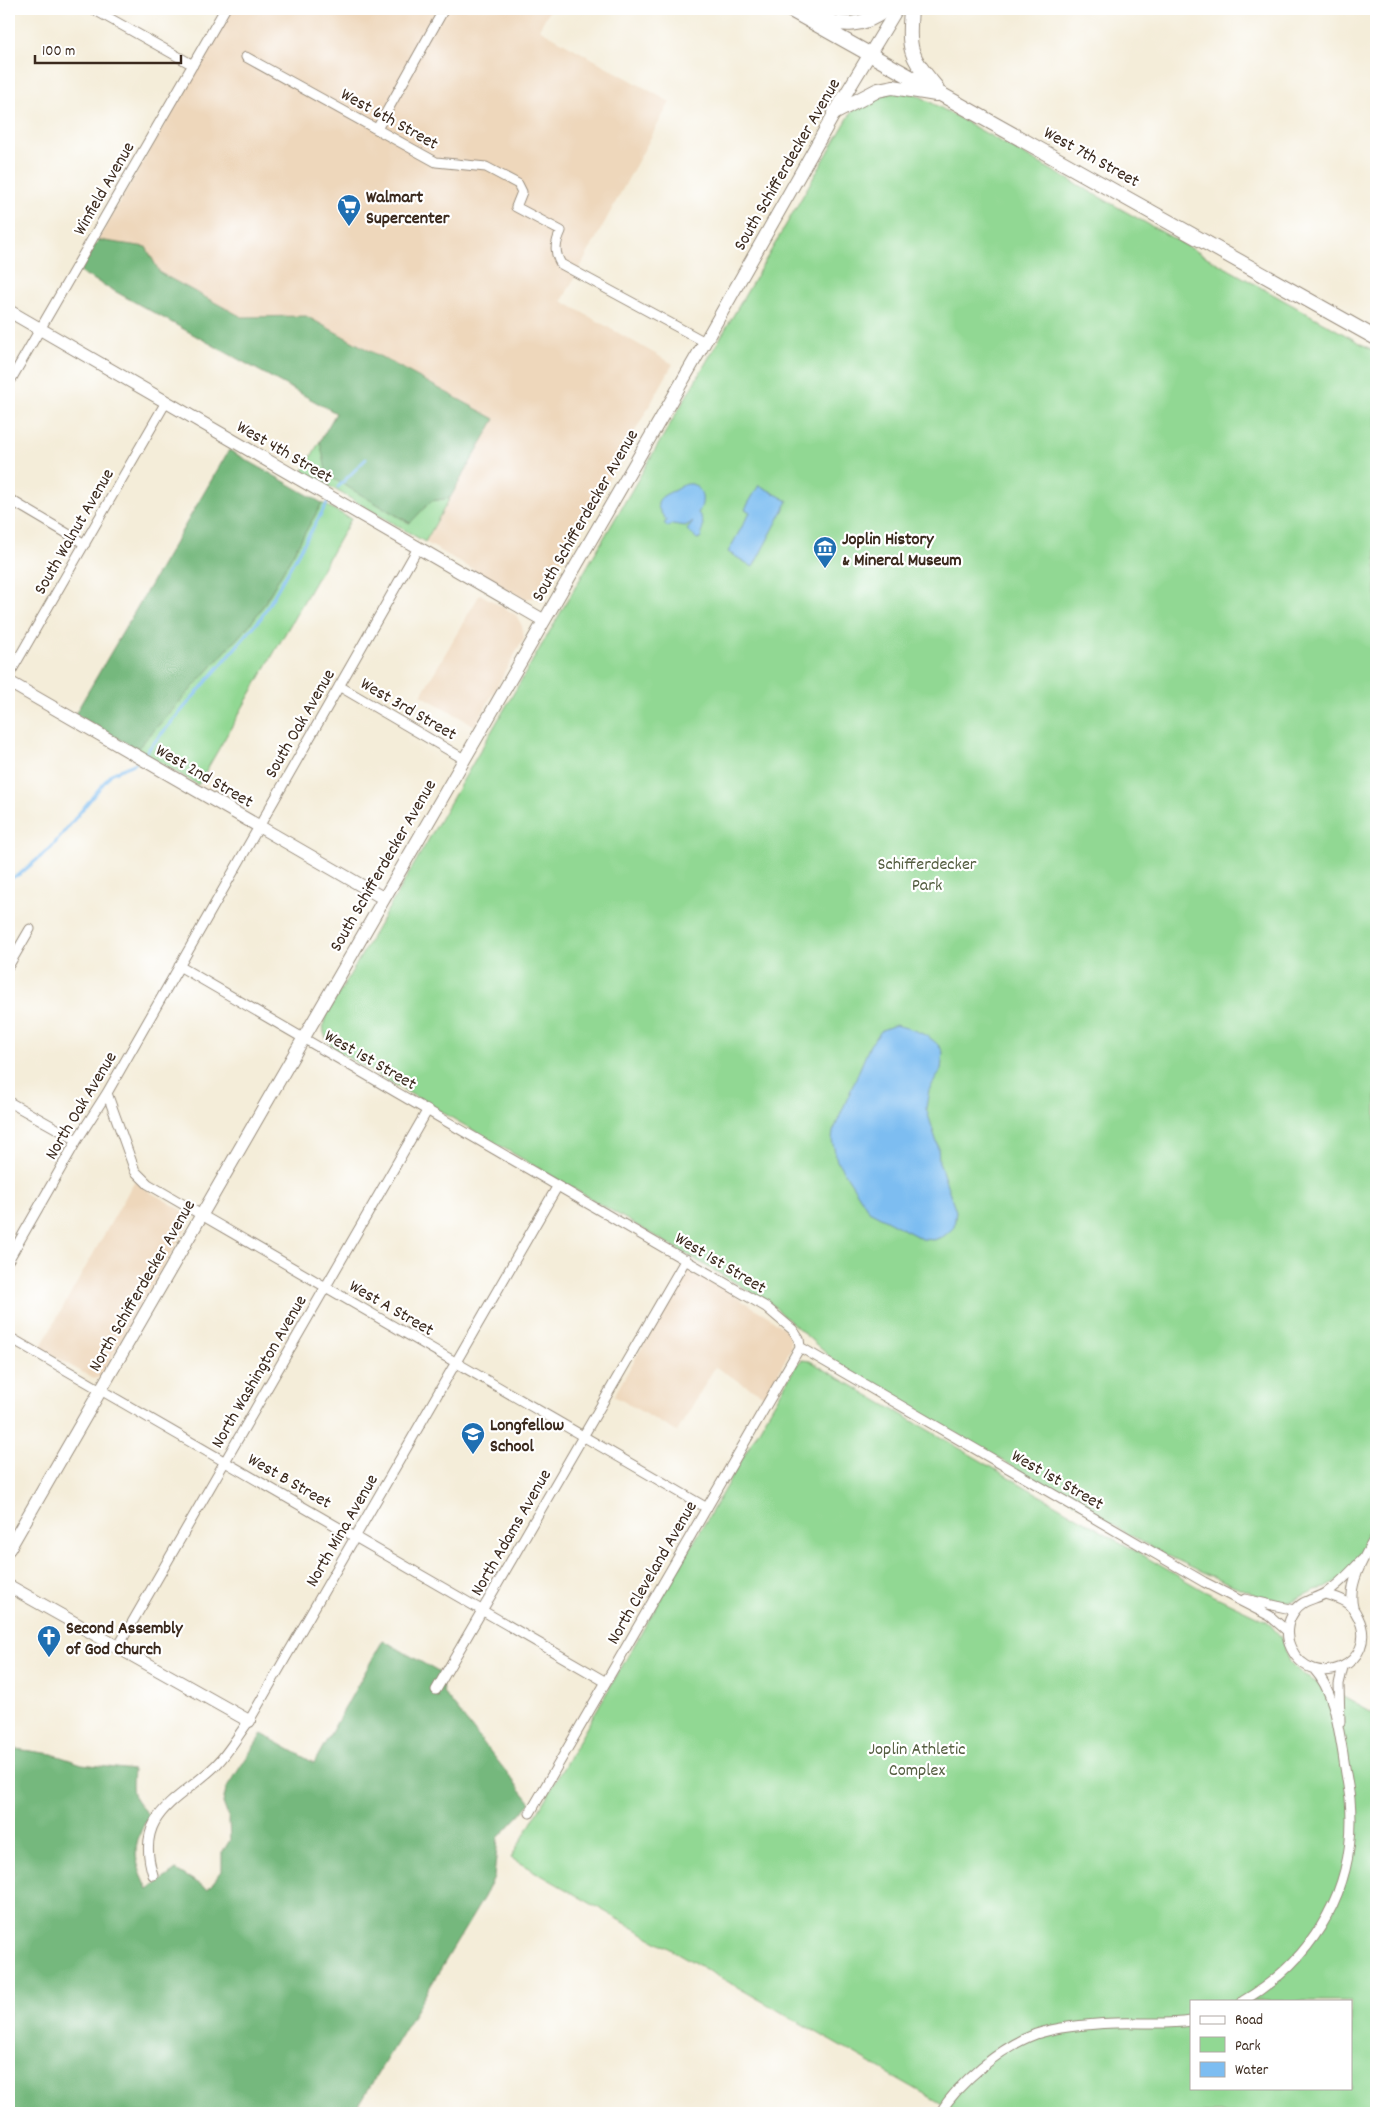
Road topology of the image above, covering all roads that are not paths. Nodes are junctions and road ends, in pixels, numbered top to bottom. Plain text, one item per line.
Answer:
1 (93, 9) edge
2 (225, 9) edge
3 (444, 9) edge
4 (886, 9) edge
5 (897, 9) edge
6 (911, 9) edge
7 (794, 12) edge
8 (870, 54) junction
9 (246, 57) dead end
10 (193, 65) junction
11 (942, 94) junction
12 (834, 114) junction
13 (377, 129) junction
14 (9, 311) edge
15 (40, 329) junction
16 (1376, 338) edge
17 (705, 342) junction
18 (9, 383) edge
19 (166, 402) junction
20 (9, 499) edge
21 (85, 544) junction
22 (418, 548) junction
23 (543, 620) junction
24 (9, 675) edge
25 (9, 682) edge
26 (339, 686) junction
27 (464, 759) junction
28 (258, 826) junction
29 (383, 898) junction
30 (30, 929) dead end
31 (9, 966) edge
32 (179, 966) junction
33 (302, 1038) junction
34 (107, 1093) junction
35 (9, 1102) edge
36 (426, 1111) junction
37 (77, 1140) junction
38 (558, 1187) junction
39 (201, 1215) junction
40 (9, 1259) edge
41 (686, 1259) junction
42 (325, 1287) junction
43 (9, 1337) edge
44 (800, 1347) junction
45 (456, 1363) junction
46 (100, 1390) junction
47 (584, 1436) junction
48 (225, 1462) junction
49 (708, 1508) junction
50 (1376, 1536) edge
51 (355, 1537) junction
52 (9, 1549) edge
53 (1362, 1560) junction
54 (9, 1586) edge
55 (1325, 1594) junction
56 (1235, 1597) junction
57 (1354, 1609) junction
58 (1295, 1610) junction
59 (483, 1611) junction
60 (1287, 1631) junction
61 (118, 1647) junction
62 (1344, 1667) junction
63 (1314, 1669) junction
64 (606, 1682) junction
65 (436, 1690) dead end
66 (249, 1721) junction
67 (1339, 1732) junction
68 (530, 1813) dead end
69 (153, 1875) dead end
70 (1245, 2000) edge
71 (1190, 2021) edge
72 (940, 2113) edge

1 - 10 street
2 - 10 street, Winfield Avenue
3 - 13 street
4 - 7 main road
5 - 8 main road, South Schifferdecker Avenue
6 - 11 main road
7 - 8 main road, West 7th Street
8 - 11 main road, West 7th Street
8 - 12 main road, South Schifferdecker Avenue
9 - 13 street, West 6th Street
10 - 15 street, Winfield Avenue
11 - 12 main road
11 - 16 main road, West 7th Street
12 - 17 main road, South Schifferdecker Avenue
13 - 17 street, West 6th Street
14 - 15 main road, West 4th Street
15 - 18 street, Winfield Avenue
15 - 19 main road, West 4th Street
17 - 23 main road, South Schifferdecker Avenue
19 - 21 street, South Walnut Avenue
19 - 22 main road, West 4th Street
20 - 21 street
21 - 24 street, South Walnut Avenue
22 - 23 main road, West 4th Street
22 - 26 street, South Oak Avenue
23 - 27 main road, South Schifferdecker Avenue
25 - 28 main road, West 2nd Street
26 - 27 street, West 3rd Street
26 - 28 street, South Oak Avenue
27 - 29 main road, South Schifferdecker Avenue
28 - 29 main road, West 2nd Street
28 - 32 street, South Oak Avenue
29 - 33 main road, South Schifferdecker Avenue
30 - 31 street
32 - 33 street, West 1st Street
32 - 34 street, North Oak Avenue
33 - 36 street, West 1st Street
33 - 39 main road, North Schifferdecker Avenue
34 - 37 street, North Oak Avenue
34 - 39 street, West A Street
35 - 37 street
36 - 38 street, West 1st Street
36 - 42 street, North Washington Avenue
37 - 40 street, North Oak Avenue
38 - 41 street, West 1st Street
38 - 45 street, North Mina Avenue
39 - 42 street, West A Street
39 - 46 main road, North Schifferdecker Avenue
41 - 44 street, West 1st Street
41 - 47 street, North Adams Avenue
42 - 45 street, West A Street
42 - 48 street, North Washington Avenue
43 - 46 street, West B Street
44 - 49 street, North Cleveland Avenue
44 - 56 street, West 1st Street
45 - 47 street, West A Street
45 - 51 street, North Mina Avenue
46 - 48 street, West B Street
46 - 52 main road, North Schifferdecker Avenue
47 - 49 street, West A Street
47 - 59 street, North Adams Avenue
48 - 51 street, West B Street
48 - 61 street, North Washington Avenue
49 - 64 street, North Cleveland Avenue
50 - 53 street
51 - 59 street, West B Street
51 - 66 street, North Mina Avenue
53 - 55 street
53 - 57 street
54 - 61 main road
55 - 57 street
55 - 58 street
56 - 58 street, West 1st Street
56 - 60 street, West 1st Street
57 - 62 street
58 - 60 street
59 - 64 street, West B Street
59 - 65 street, North Adams Avenue
60 - 63 street
61 - 66 main road
62 - 63 street
62 - 67 street
63 - 67 street
64 - 68 street, North Cleveland Avenue
66 - 69 street, North Mina Avenue
67 - 70 street
71 - 72 street

